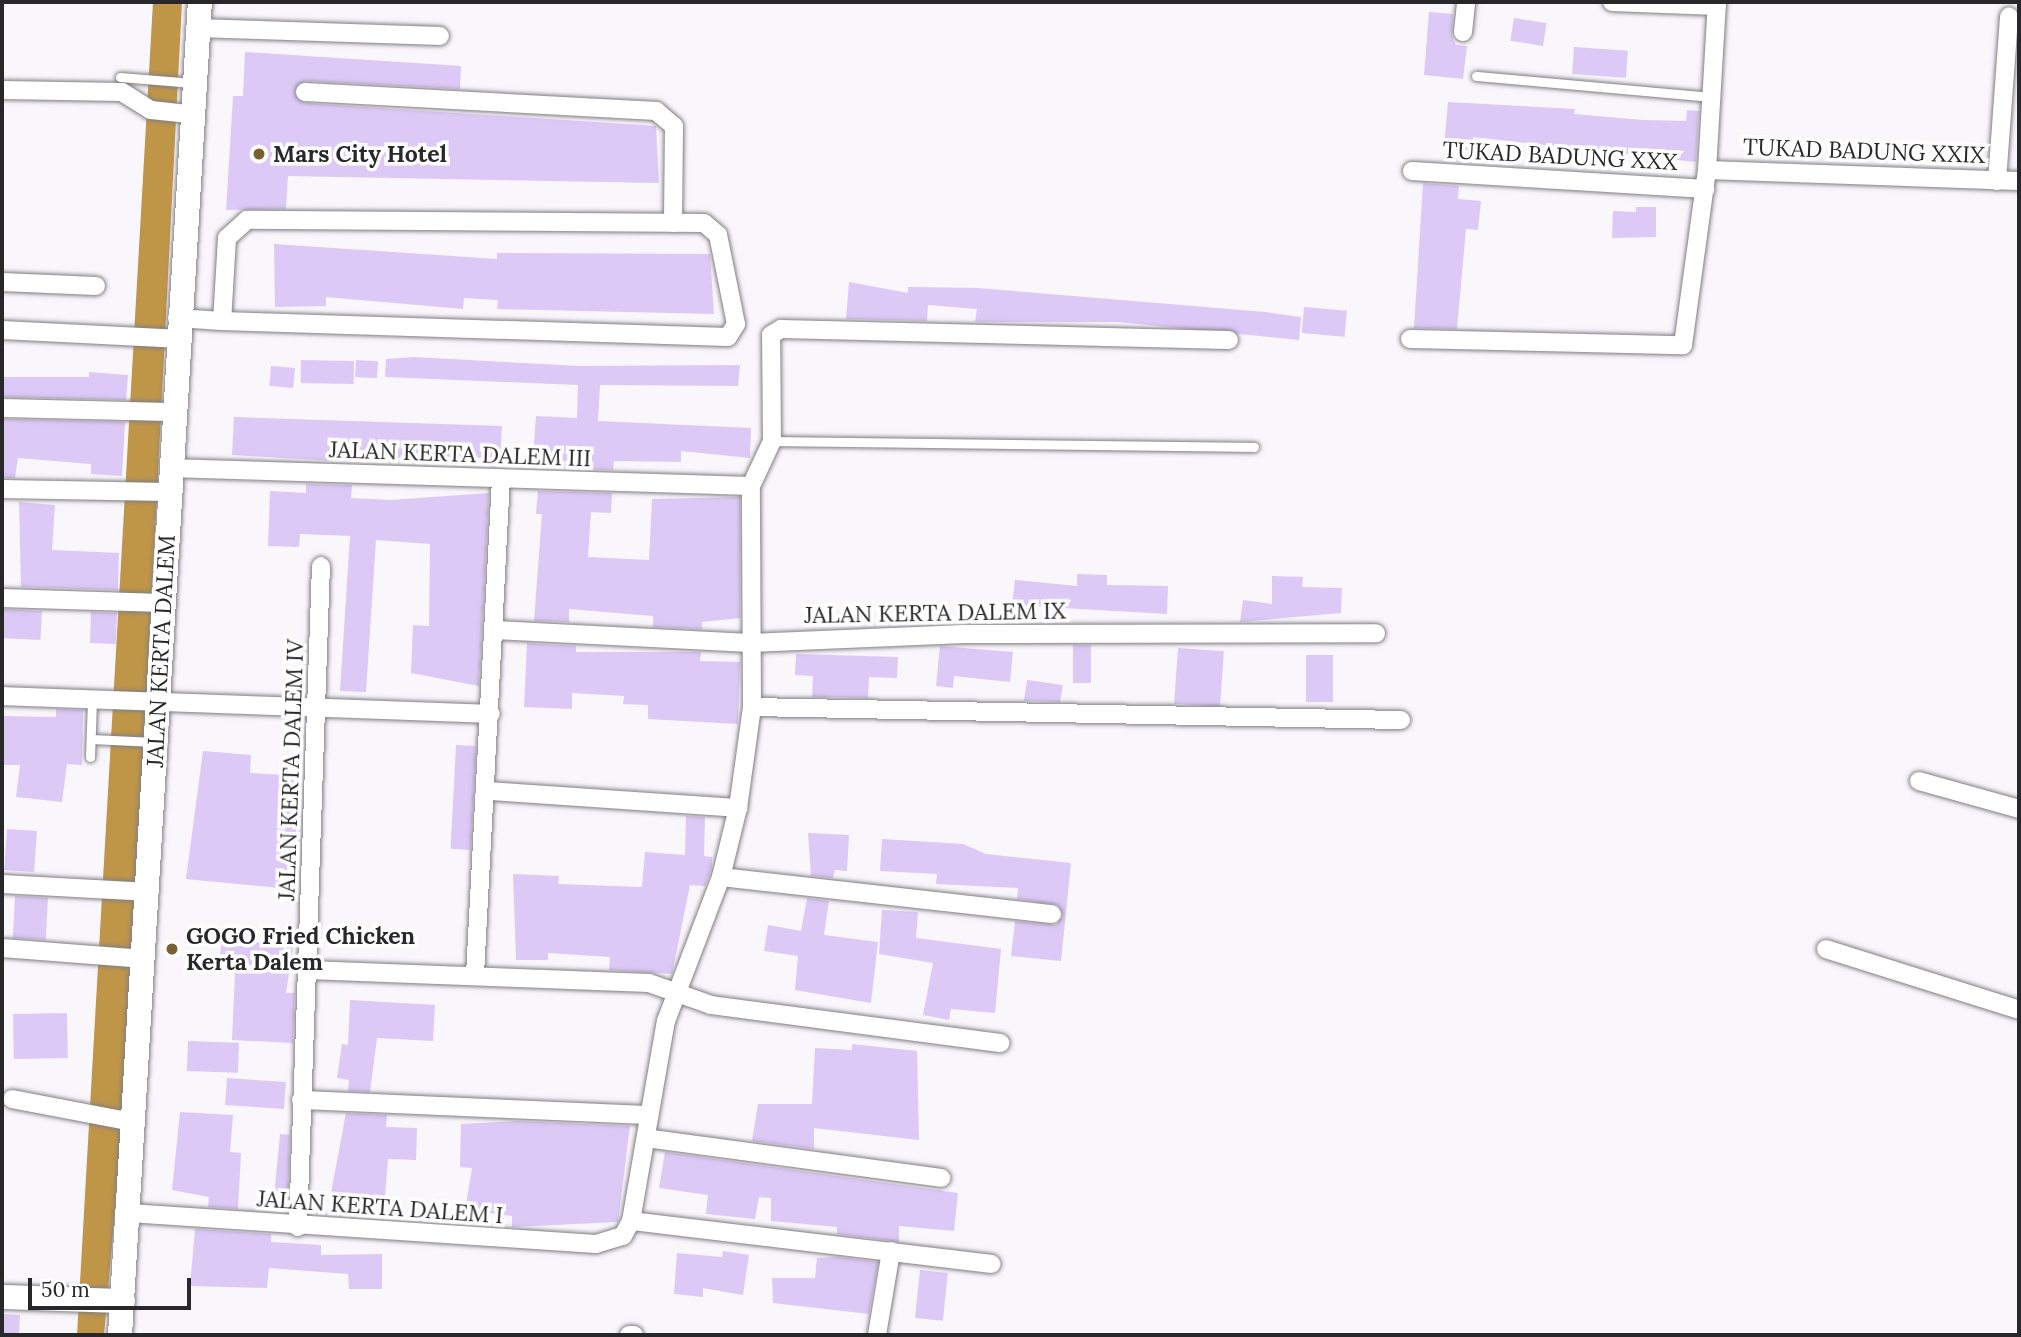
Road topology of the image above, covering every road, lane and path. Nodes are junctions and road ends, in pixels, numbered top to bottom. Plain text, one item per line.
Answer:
1 (200, 2) edge
2 (1466, 2) edge
3 (1612, 2) edge
4 (1717, 4) edge
5 (2009, 16) dead end
6 (199, 28) junction
7 (1463, 32) dead end
8 (440, 36) dead end
9 (1476, 76) dead end
10 (120, 77) dead end
11 (188, 83) junction
12 (2, 90) edge
13 (305, 92) dead end
14 (1710, 97) junction
15 (186, 114) junction
16 (1707, 170) junction
17 (1412, 172) dead end
18 (1997, 181) junction
19 (2019, 181) edge
20 (1705, 189) junction
21 (673, 223) junction
22 (2, 282) edge
23 (96, 286) dead end
24 (222, 321) junction
25 (2, 330) edge
26 (175, 332) junction
27 (1229, 340) dead end
28 (1410, 340) dead end
29 (2, 408) edge
30 (168, 412) junction
31 (772, 441) junction
32 (1254, 447) dead end
33 (501, 481) junction
34 (166, 484) junction
35 (751, 486) junction
36 (2, 489) edge
37 (321, 566) dead end
38 (2, 598) edge
39 (158, 603) junction
40 (495, 630) junction
41 (1376, 633) dead end
42 (750, 643) junction
43 (2, 696) edge
44 (99, 701) junction
45 (153, 701) junction
46 (752, 708) junction
47 (312, 709) junction
48 (491, 714) junction
49 (1401, 720) dead end
50 (95, 739) junction
51 (152, 742) junction
52 (90, 757) dead end
53 (1919, 781) dead end
54 (489, 791) junction
55 (738, 808) junction
56 (2019, 809) edge
57 (721, 877) junction
58 (2, 884) edge
59 (144, 891) junction
60 (1052, 914) dead end
61 (2, 948) edge
62 (1826, 949) dead end
63 (141, 959) junction
64 (308, 970) junction
65 (475, 975) junction
66 (679, 993) junction
67 (2019, 1010) edge
68 (1000, 1043) dead end
69 (12, 1099) dead end
70 (301, 1100) junction
71 (649, 1115) junction
72 (129, 1121) junction
73 (646, 1138) junction
74 (941, 1178) dead end
75 (129, 1213) junction
76 (298, 1227) junction
77 (628, 1228) junction
78 (891, 1251) junction
79 (991, 1264) dead end
80 (2, 1297) edge
81 (117, 1300) junction
82 (120, 1335) edge
83 (877, 1335) edge

1 - 6 street, JALAN KERTA DALEM
2 - 7 street
3 - 4 street
4 - 14 street
5 - 18 street
6 - 8 street
6 - 11 street, JALAN KERTA DALEM
9 - 14 lane
10 - 11 lane
11 - 15 street, JALAN KERTA DALEM
12 - 15 street
13 - 21 street
14 - 16 street
15 - 26 street, JALAN KERTA DALEM
16 - 18 street, TUKAD BADUNG XXIX
16 - 20 street
17 - 20 street, TUKAD BADUNG XXX
18 - 19 street, TUKAD BADUNG XXIX
20 - 28 street
21 - 24 street
21 - 24 street
22 - 23 street
24 - 26 street
25 - 26 street
26 - 30 street, JALAN KERTA DALEM
27 - 31 street
29 - 30 street
30 - 34 street, JALAN KERTA DALEM
31 - 32 lane
31 - 35 street
33 - 34 street, JALAN KERTA DALEM III
33 - 35 street, JALAN KERTA DALEM III
33 - 40 street
34 - 36 street, JALAN KERTA DALEM III
34 - 39 street, JALAN KERTA DALEM
35 - 42 street
37 - 47 street, JALAN KERTA DALEM IV
38 - 39 street
39 - 45 street, JALAN KERTA DALEM
40 - 42 street, JALAN KERTA DALEM IX
40 - 48 street
41 - 42 street, JALAN KERTA DALEM IX
42 - 46 street
43 - 44 street
44 - 45 street
44 - 50 lane
45 - 47 street
45 - 51 street, JALAN KERTA DALEM
46 - 49 street
46 - 55 street
47 - 48 street
47 - 64 street, JALAN KERTA DALEM IV
48 - 54 street
50 - 51 lane
50 - 52 lane
51 - 59 street, JALAN KERTA DALEM
53 - 56 street
54 - 55 street
54 - 65 street
55 - 57 street
57 - 60 street
57 - 66 street
58 - 59 street
59 - 63 street, JALAN KERTA DALEM
61 - 63 street
62 - 67 street
63 - 72 street, JALAN KERTA DALEM
64 - 65 street
64 - 70 street, JALAN KERTA DALEM IV
65 - 66 street
66 - 68 street
66 - 71 street
69 - 72 street
70 - 71 street
70 - 76 street, JALAN KERTA DALEM IV
71 - 73 street
72 - 75 street, JALAN KERTA DALEM
73 - 74 street
73 - 77 street
75 - 76 street, JALAN KERTA DALEM I
75 - 81 street, JALAN KERTA DALEM
76 - 77 street, JALAN KERTA DALEM I
77 - 78 street
78 - 79 street
78 - 83 street
80 - 81 street
81 - 82 street, JALAN KERTA DALEM

